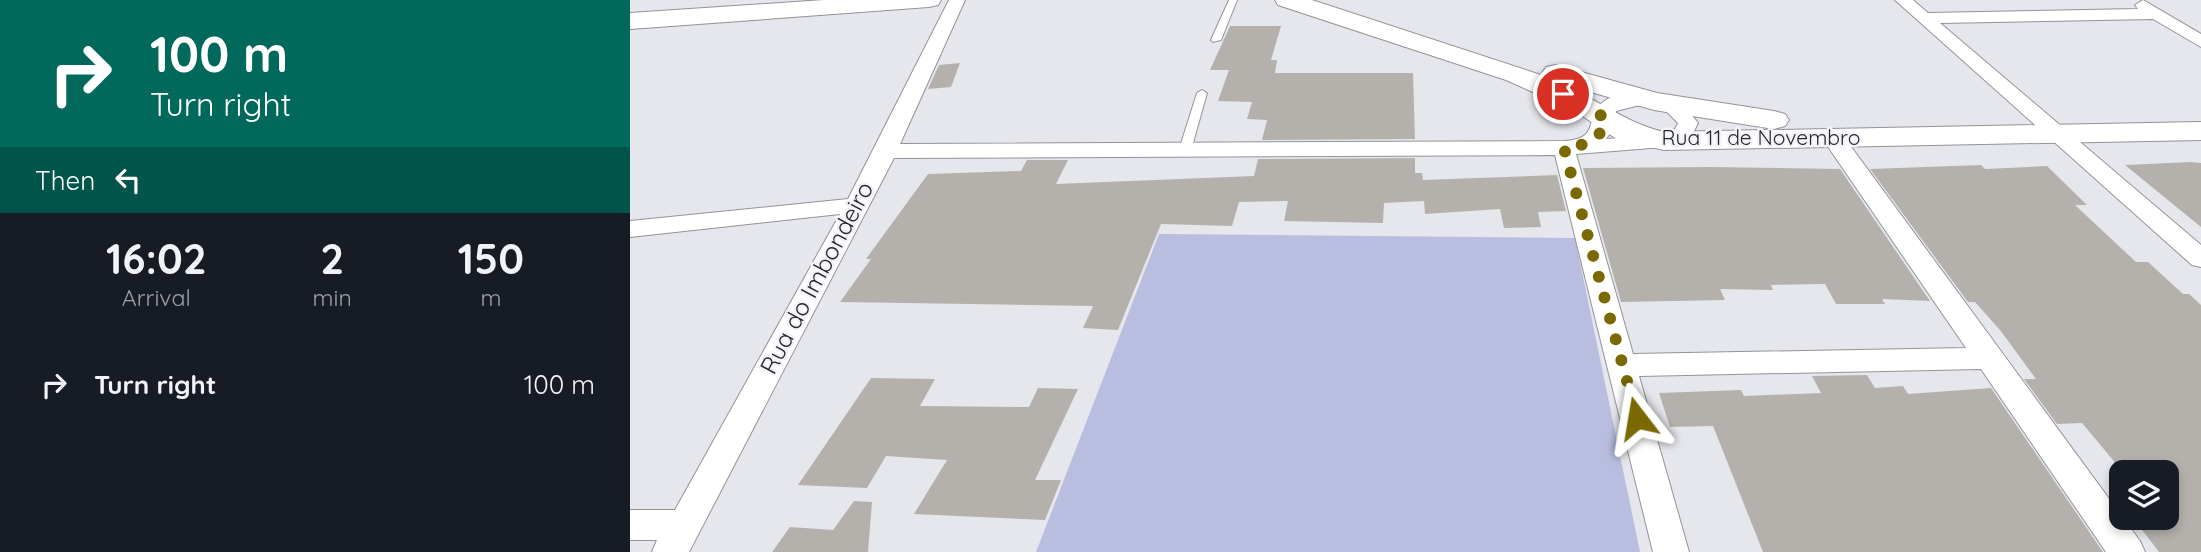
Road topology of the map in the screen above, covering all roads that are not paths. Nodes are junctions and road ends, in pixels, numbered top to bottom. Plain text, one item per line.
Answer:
1 (928, 0) edge
2 (957, 0) edge
3 (1233, 0) edge
4 (1287, 0) edge
5 (1342, 0) edge
6 (1903, 0) edge
7 (2135, 0) edge
8 (2156, 14) junction
9 (1924, 18) junction
10 (630, 20) edge
11 (1216, 40) dead end
12 (2201, 42) edge
13 (1202, 93) dead end
14 (1654, 101) junction
15 (1604, 117) junction
16 (2201, 131) edge
17 (2059, 133) junction
18 (1926, 135) junction
19 (1833, 138) junction
20 (1664, 141) junction
21 (1573, 147) junction
22 (1185, 150) junction
23 (886, 151) junction
24 (855, 205) junction
25 (630, 229) edge
26 (2201, 259) edge
27 (1991, 358) junction
28 (1624, 365) junction
29 (630, 524) edge
30 (677, 538) edge
31 (1671, 552) edge
32 (2127, 552) edge

1 - 10 main road
2 - 23 street, Rua do Imbondeiro
3 - 11 lane
4 - 15 main road, Rua 11 de Novembro
5 - 14 main road, Rua 11 de Novembro
6 - 9 street
7 - 8 street
8 - 9 street
8 - 12 street
9 - 17 street
13 - 22 lane
14 - 15 street
14 - 18 main road, Rua 11 de Novembro
14 - 20 street
15 - 20 main road, Rua 11 de Novembro
15 - 21 street
16 - 17 main road, Rua 11 de Novembro
17 - 18 main road, Rua 11 de Novembro
17 - 26 street
18 - 19 main road, Rua 11 de Novembro
19 - 20 main road, Rua 11 de Novembro
19 - 27 street
20 - 21 street
21 - 22 street
21 - 28 street
22 - 23 street
23 - 24 street, Rua do Imbondeiro
24 - 25 street
24 - 30 street, Rua do Imbondeiro
27 - 28 street
27 - 32 street
28 - 31 street
29 - 30 street

